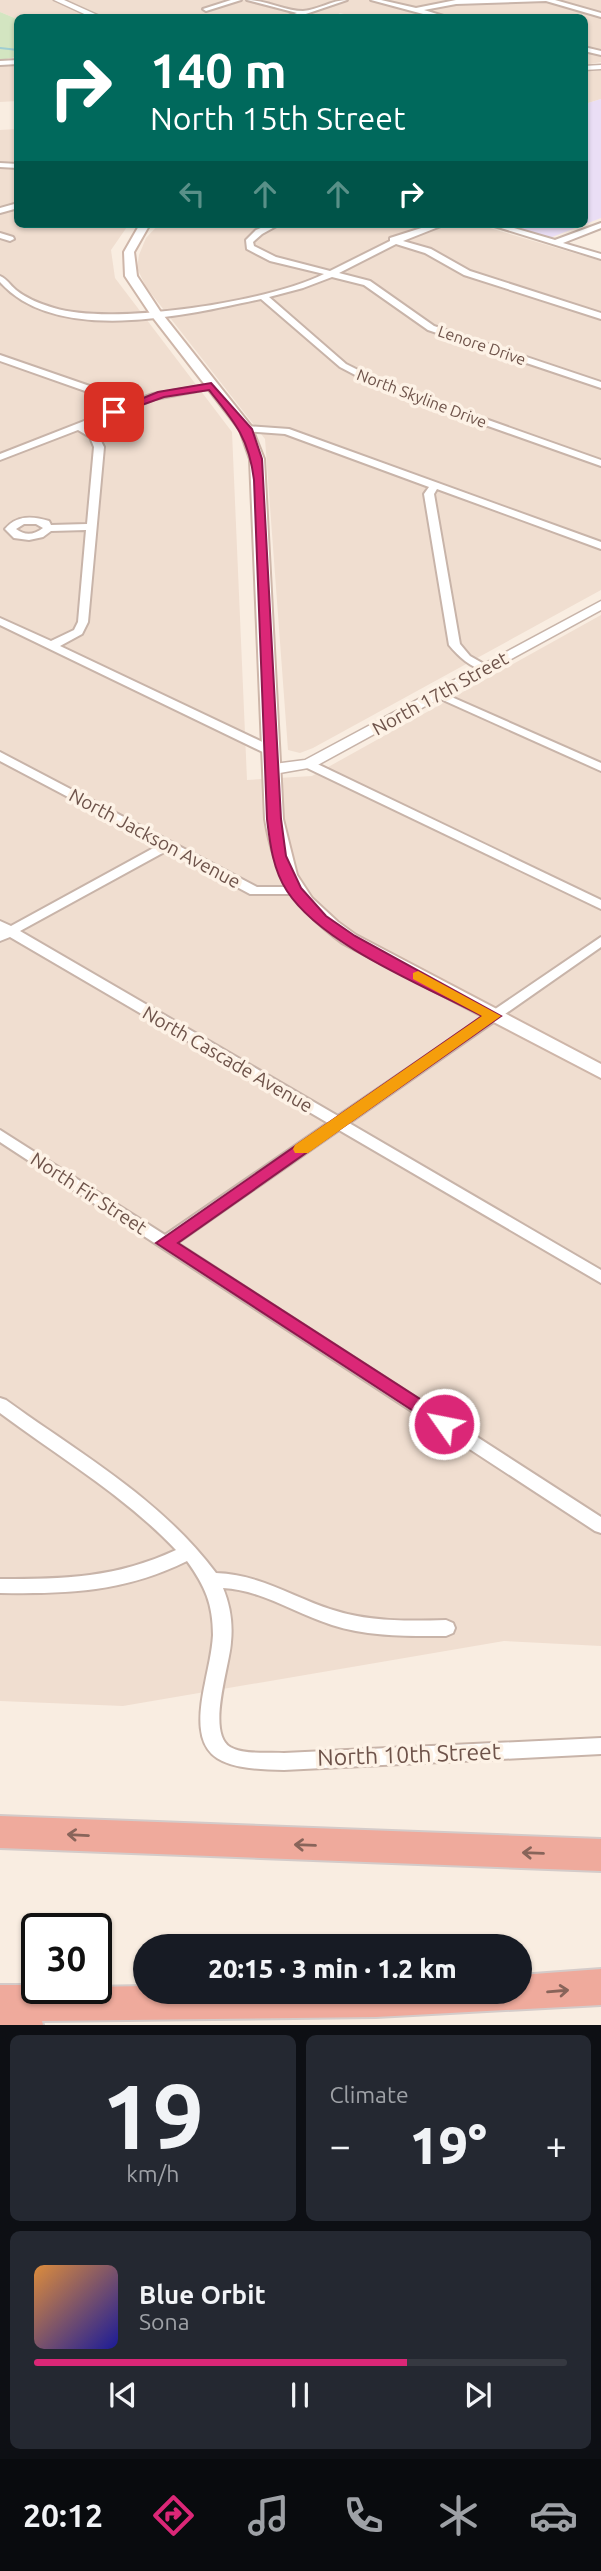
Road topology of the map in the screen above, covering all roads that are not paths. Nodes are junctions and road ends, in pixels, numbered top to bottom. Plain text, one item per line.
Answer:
1 (58, 0) edge
2 (238, 0) edge
3 (250, 0) edge
4 (344, 0) edge
5 (374, 0) edge
6 (546, 0) edge
7 (205, 9) dead end
8 (417, 10) junction
9 (302, 13) junction
10 (92, 14) edge
11 (299, 14) edge
12 (432, 14) edge
13 (601, 15) edge
14 (601, 225) edge
15 (142, 228) edge
16 (267, 228) edge
17 (430, 228) edge
18 (505, 228) edge
19 (0, 235) edge
20 (10, 239) dead end
21 (393, 240) junction
22 (555, 243) junction
23 (601, 257) edge
24 (332, 273) junction
25 (0, 278) edge
26 (264, 297) junction
27 (155, 313) junction
28 (601, 316) edge
29 (0, 358) edge
30 (601, 385) edge
31 (211, 386) junction
32 (132, 404) junction
33 (78, 426) junction
34 (246, 429) junction
35 (0, 457) edge
36 (601, 463) edge
37 (435, 485) junction
38 (90, 527) junction
39 (48, 528) dead end
40 (601, 547) edge
41 (601, 605) edge
42 (0, 621) edge
43 (51, 646) junction
44 (485, 668) junction
45 (438, 694) junction
46 (271, 751) junction
47 (0, 756) edge
48 (309, 764) junction
49 (601, 767) edge
50 (274, 769) junction
51 (169, 845) junction
52 (294, 890) junction
53 (601, 905) edge
54 (4, 931) edge
55 (601, 941) edge
56 (493, 1016) junction
57 (601, 1072) edge
58 (338, 1124) junction
59 (0, 1135) edge
60 (165, 1243) junction
61 (601, 1277) edge
62 (0, 1404) edge
63 (601, 1526) edge
64 (189, 1552) junction
65 (211, 1580) junction
66 (0, 1586) edge
67 (446, 1628) dead end
68 (601, 1746) edge
69 (0, 1832) edge
70 (601, 1855) edge
71 (601, 1987) edge
72 (0, 2003) edge
73 (0, 2024) edge
74 (24, 2025) edge

1 - 10 street
2 - 7 street
3 - 9 street
4 - 9 street
5 - 8 street
6 - 8 street
6 - 13 street
8 - 12 street
9 - 11 street
14 - 22 street
15 - 27 main road
16 - 24 street, Lenore Drive
17 - 21 street
18 - 22 street
19 - 20 street
21 - 24 street
21 - 28 street
22 - 23 street
24 - 26 street
24 - 30 street, Lenore Drive
25 - 27 street
26 - 27 street
26 - 36 street, North Skyline Drive
27 - 31 main road
29 - 32 street
31 - 32 street
31 - 34 main road
32 - 33 street
33 - 35 street
33 - 38 street
34 - 37 street
34 - 46 main road
37 - 40 street
37 - 44 street
38 - 39 street
38 - 43 street
41 - 44 street, North 17th Street
42 - 43 street
43 - 46 street
44 - 45 street, North 17th Street
45 - 48 street, North 17th Street
45 - 49 street
46 - 50 main road
47 - 51 street, North Jackson Avenue
48 - 50 street, North 17th Street
48 - 53 street
50 - 52 main road
51 - 52 street, North Jackson Avenue
51 - 54 street
52 - 56 main road
54 - 58 street, North Cascade Avenue
55 - 56 street
56 - 57 main road
56 - 58 street
58 - 60 street
58 - 61 street, North Cascade Avenue
59 - 60 street, North Fir Street
60 - 63 street, North Fir Street
62 - 64 street
64 - 65 street
64 - 66 street
65 - 67 street
65 - 68 street, North 10th Street
70 -> 69 highway
72 -> 71 highway
73 - 74 highway

